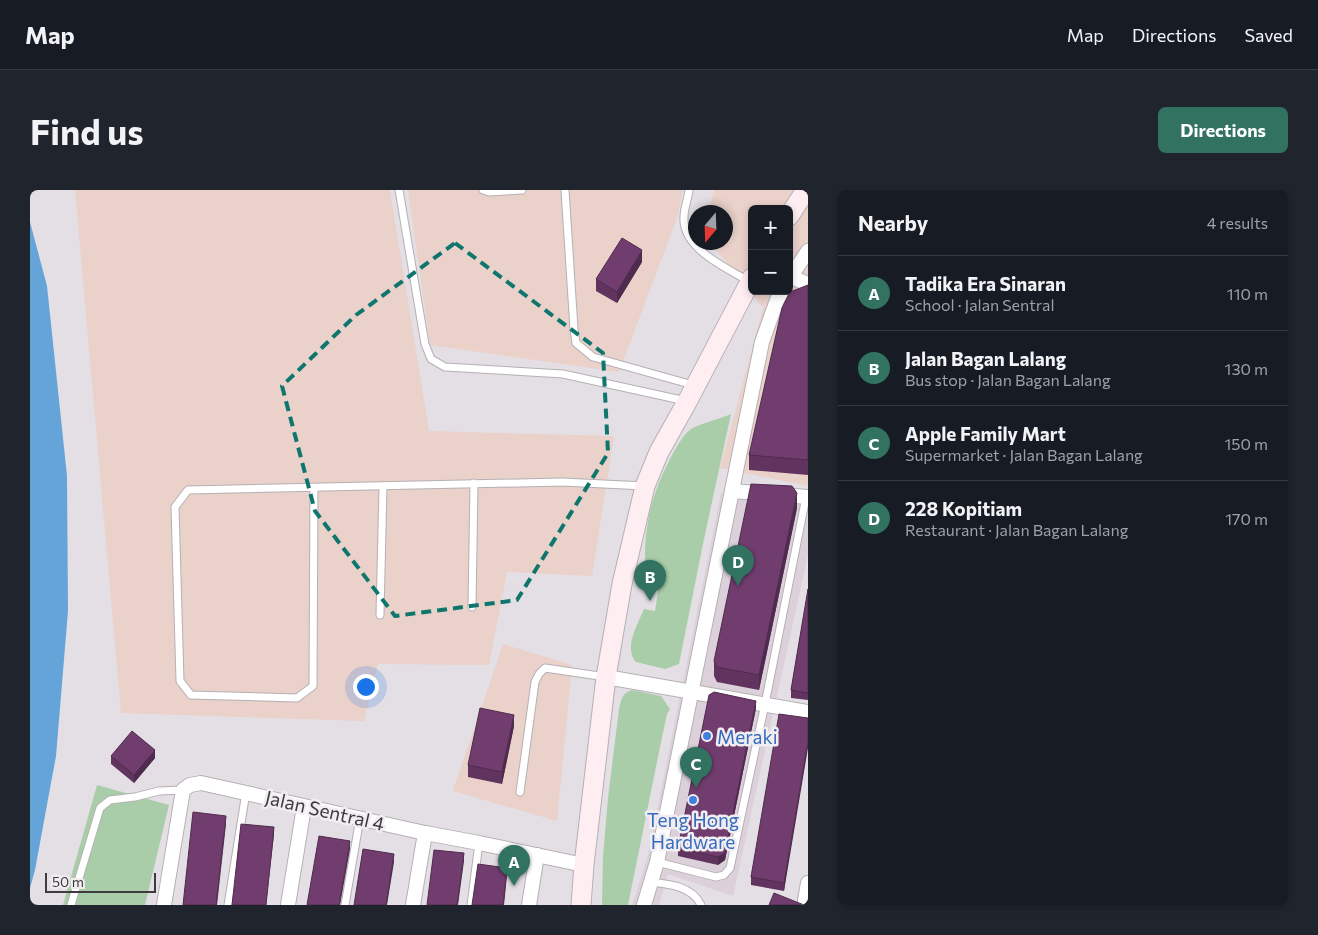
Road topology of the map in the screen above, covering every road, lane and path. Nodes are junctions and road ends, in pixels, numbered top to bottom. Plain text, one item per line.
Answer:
1 (399, 190) edge
2 (483, 190) edge
3 (522, 190) edge
4 (564, 190) edge
5 (690, 190) edge
6 (806, 190) edge
7 (793, 210) edge
8 (808, 251) edge
9 (793, 273) edge
10 (748, 278) edge
11 (793, 278) edge
12 (808, 284) edge
13 (748, 286) edge
14 (780, 295) edge
15 (692, 394) junction
16 (474, 483) junction
17 (383, 486) junction
18 (645, 486) junction
19 (314, 488) junction
20 (732, 491) junction
21 (807, 497) edge
22 (472, 607) dead end
23 (380, 615) dead end
24 (606, 677) junction
25 (691, 692) junction
26 (765, 704) junction
27 (808, 712) edge
28 (183, 790) junction
29 (246, 792) junction
30 (520, 792) dead end
31 (304, 807) junction
32 (360, 818) junction
33 (424, 833) junction
34 (479, 843) junction
35 (537, 855) junction
36 (657, 862) junction
37 (584, 865) junction
38 (651, 882) junction
39 (808, 883) edge
40 (805, 900) dead end
41 (70, 905) edge
42 (164, 905) edge
43 (228, 905) edge
44 (288, 905) edge
45 (345, 905) edge
46 (413, 905) edge
47 (471, 905) edge
48 (529, 905) edge
49 (580, 905) edge
50 (644, 905) edge
51 (701, 905) edge

1 - 15 lane
2 - 3 lane
4 - 15 lane
5 - 10 lane
6 - 7 main road
8 - 9 street
11 - 12 street
13 - 15 main road
14 - 20 street
15 - 18 main road
16 - 17 lane
16 - 18 lane
16 - 22 lane
17 - 19 lane
17 - 23 lane
18 - 24 main road
19 - 19 lane
20 - 21 street
20 - 25 street
21 - 26 lane
24 - 25 street
24 - 30 lane
24 - 37 main road
25 - 26 street
25 - 36 street
26 - 27 street
26 - 36 lane
28 - 29 street, Jalan Sentral 4
28 - 41 lane
28 - 42 street
29 - 31 street, Jalan Sentral 4
29 - 43 lane
31 - 32 street, Jalan Sentral 4
31 - 44 street
32 - 33 street, Jalan Sentral 4
32 - 45 lane
33 - 34 street, Jalan Sentral 4
33 - 46 street
34 - 35 street, Jalan Sentral 4
34 - 47 lane
35 - 37 street, Jalan Sentral 4
35 - 48 street
36 - 38 street
37 - 49 main road
38 - 50 street
38 - 51 lane
39 - 40 street

